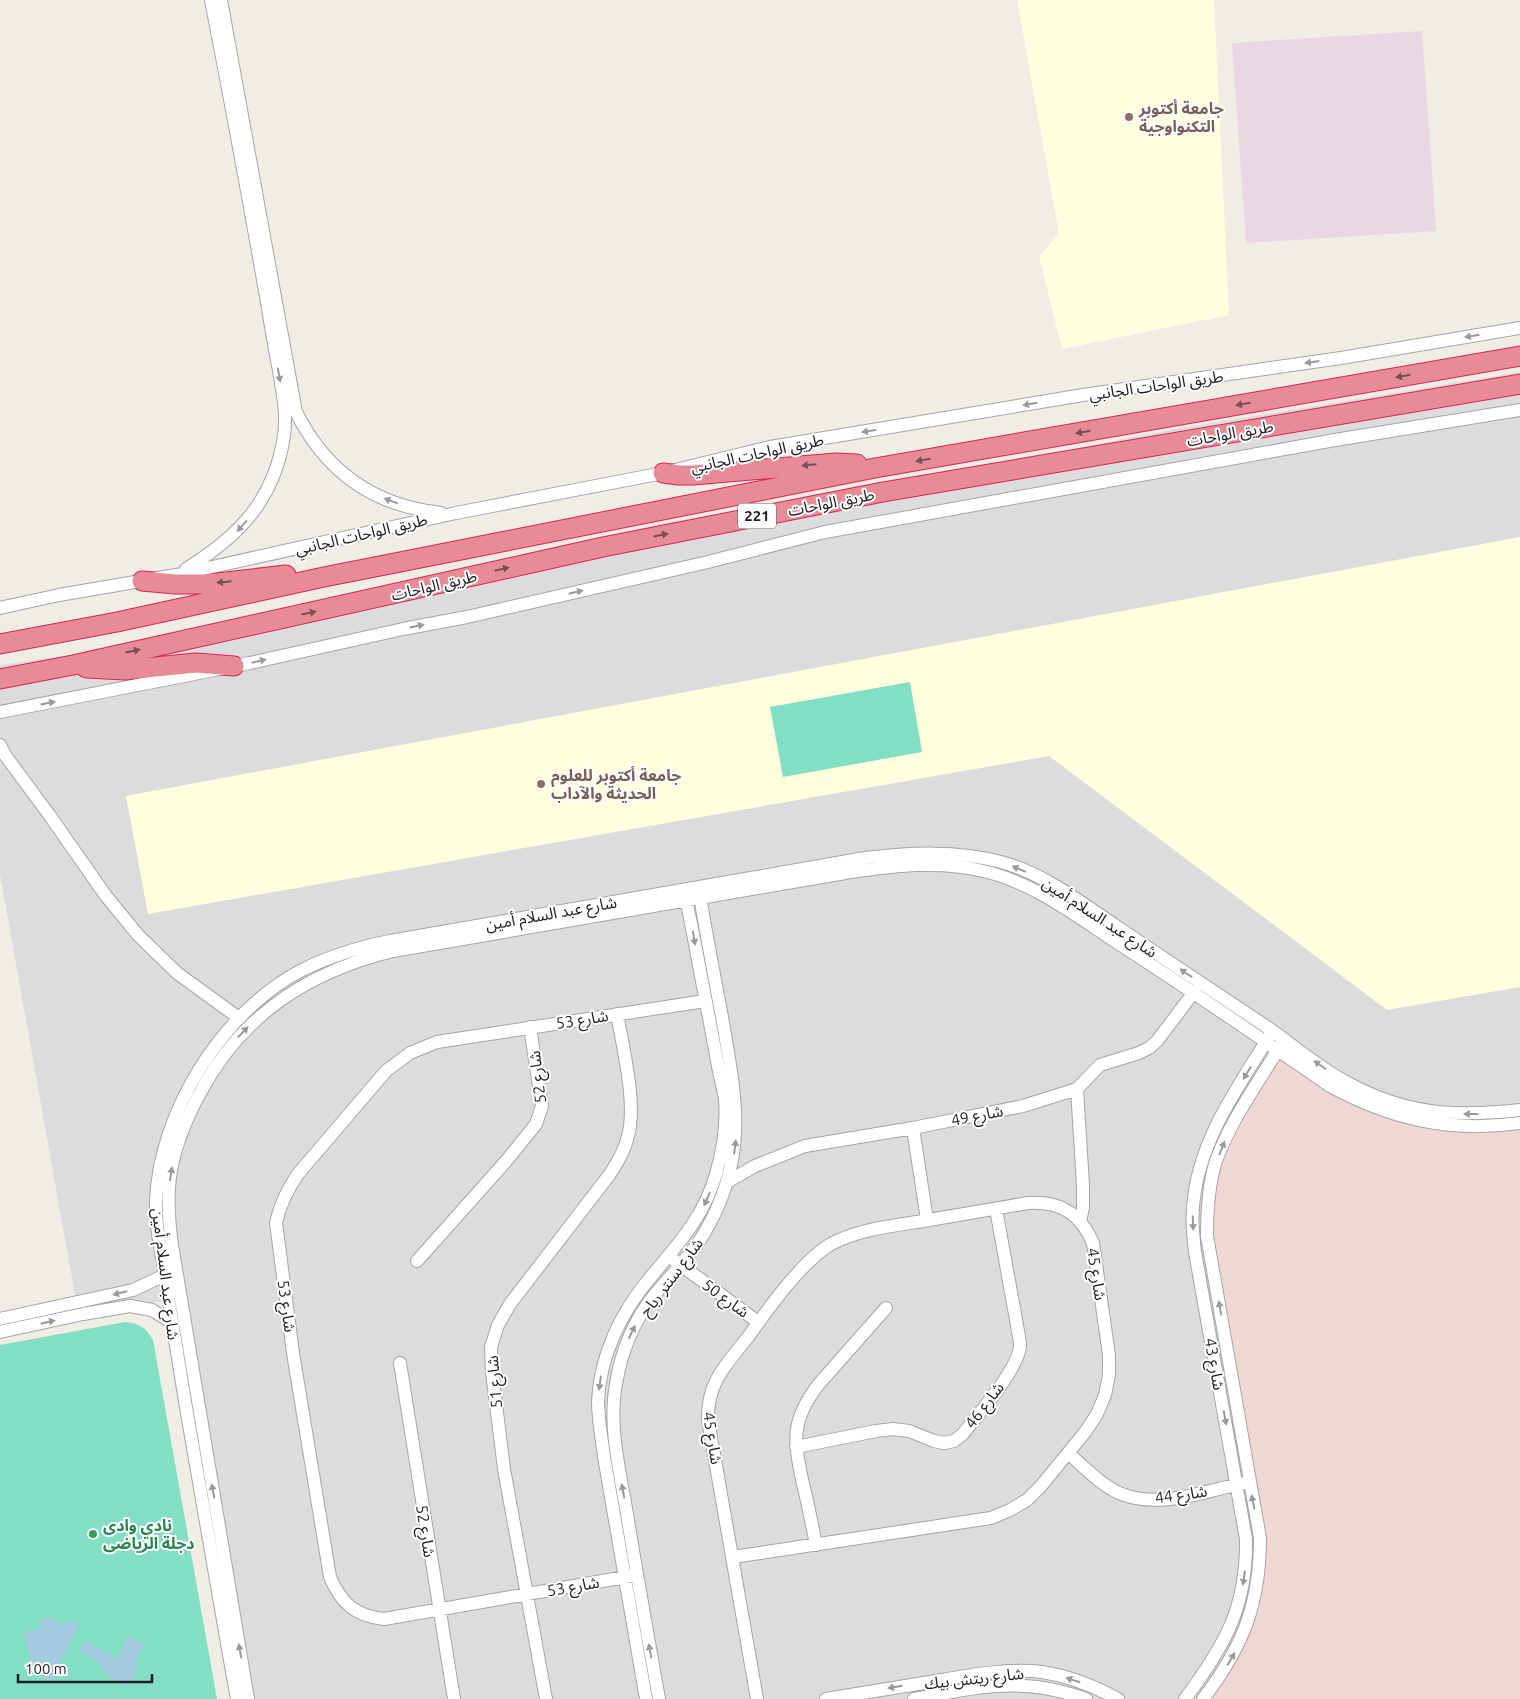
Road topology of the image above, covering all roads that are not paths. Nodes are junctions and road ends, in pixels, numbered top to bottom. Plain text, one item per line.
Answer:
1 (211, 0) edge
2 (221, 0) edge
3 (1520, 328) edge
4 (1520, 356) edge
5 (1481, 362) junction
6 (1437, 370) junction
7 (1520, 384) edge
8 (1481, 390) junction
9 (1444, 396) junction
10 (1520, 410) edge
11 (875, 468) junction
12 (663, 472) junction
13 (456, 513) junction
14 (176, 575) junction
15 (324, 577) junction
16 (142, 581) junction
17 (0, 608) edge
18 (0, 644) edge
19 (73, 665) junction
20 (234, 666) junction
21 (0, 679) edge
22 (0, 712) edge
23 (0, 745) edge
24 (699, 893) junction
25 (686, 896) junction
26 (391, 946) junction
27 (1194, 992) junction
28 (705, 1001) junction
29 (617, 1014) junction
30 (239, 1018) junction
31 (530, 1027) junction
32 (717, 1028) junction
33 (1269, 1036) junction
34 (1281, 1045) junction
35 (1077, 1089) junction
36 (1520, 1110) edge
37 (1520, 1123) edge
38 (913, 1128) junction
39 (728, 1182) junction
40 (996, 1208) junction
41 (927, 1220) junction
42 (1080, 1220) junction
43 (669, 1256) junction
44 (418, 1261) dead end
45 (680, 1265) junction
46 (171, 1274) junction
47 (82, 1308) junction
48 (886, 1308) dead end
49 (0, 1319) edge
50 (171, 1322) junction
51 (758, 1322) junction
52 (0, 1332) edge
53 (187, 1336) junction
54 (174, 1338) junction
55 (400, 1363) dead end
56 (796, 1447) junction
57 (1068, 1453) junction
58 (1243, 1484) junction
59 (816, 1544) junction
60 (733, 1558) junction
61 (631, 1576) junction
62 (527, 1594) junction
63 (439, 1610) junction
64 (237, 1699) edge
65 (248, 1699) edge
66 (454, 1699) edge
67 (546, 1699) edge
68 (646, 1699) edge
69 (659, 1699) edge
70 (757, 1699) edge
71 (826, 1699) edge
72 (914, 1699) edge
73 (1086, 1699) edge
74 (1118, 1699) edge
75 (1184, 1699) edge
76 (1203, 1699) edge

1 -> 14 street
13 -> 2 street
3 -> 12 street, طريق الواحات الجانبي
4 - 5 highway, طريق الواحات / 221
5 - 6 highway, طريق الواحات / 221
5 - 8 highway
6 - 9 highway
6 -> 11 highway, طريق الواحات / 221
7 - 8 highway, طريق الواحات / 221
8 - 9 highway, طريق الواحات / 221
19 -> 9 highway, طريق الواحات / 221
20 -> 10 street
11 -> 12 highway
11 - 15 highway, طريق الواحات / 221
12 - 13 street, طريق الواحات الجانبي
13 - 14 street, طريق الواحات الجانبي
14 - 16 street, طريق الواحات الجانبي
15 -> 16 highway
15 - 18 highway, طريق الواحات / 221
16 - 17 street, طريق الواحات الجانبي
19 - 20 highway
19 - 21 highway, طريق الواحات / 221
22 -> 20 street
23 - 30 street
24 - 25 street, شارع عبد السلام أمين
24 - 27 street, شارع عبد السلام أمين
24 - 32 street, شارع سنتر رباح
33 -> 24 street, شارع عبد السلام أمين
25 - 26 street, شارع عبد السلام أمين
25 -> 28 street, شارع سنتر رباح
26 - 30 street, شارع عبد السلام أمين
46 -> 26 street, شارع عبد السلام أمين
27 - 33 street, شارع عبد السلام أمين
27 - 35 street, شارع 49
28 - 29 street, شارع 53
28 - 32 street, شارع سنتر رباح
29 - 31 street, شارع 53
29 - 62 street, شارع 51
30 - 46 street, شارع عبد السلام أمين
31 - 44 street, شارع 52
31 - 63 street, شارع 53
39 -> 32 street, شارع سنتر رباح
32 -> 43 street, شارع سنتر رباح
33 - 34 street, شارع عبد السلام أمين
33 -> 58 street, شارع 43
36 -> 34 street, شارع عبد السلام أمين
34 - 37 street, شارع عبد السلام أمين
58 -> 34 street, شارع 43
35 - 38 street, شارع 49
35 - 42 street
38 - 39 street, شارع 49
38 - 41 street
39 - 45 street, شارع سنتر رباح
40 - 41 street, شارع 45
40 - 42 street, شارع 45
40 - 56 street, شارع 46
41 - 51 street, شارع 45
42 - 57 street, شارع 45
43 - 45 street, شارع 50
43 -> 61 street, شارع سنتر رباح
45 - 51 street, شارع 50
61 -> 45 street, شارع سنتر رباح
46 -> 47 street
46 - 50 street, شارع عبد السلام أمين
46 - 53 street, شارع عبد السلام أمين
47 - 49 street
47 - 50 street
52 -> 47 street
48 - 56 street
50 - 54 street, شارع عبد السلام أمين
51 - 60 street, شارع 45
53 - 54 street
65 -> 53 street, شارع عبد السلام أمين
54 - 64 street, شارع عبد السلام أمين
55 - 63 street, شارع 52
56 - 59 street
57 - 58 street, شارع 44
57 - 59 street, شارع 45
58 -> 75 street, شارع 43
76 -> 58 street, شارع 43
59 - 60 street, شارع 45
60 - 70 street, شارع 45
61 - 62 street, شارع 53
61 - 68 street, شارع سنتر رباح
69 -> 61 street, شارع سنتر رباح
62 - 63 street, شارع 53
62 - 67 street, شارع 51
63 - 66 street, شارع 52
74 -> 71 street, شارع ريتش بيك
72 - 73 street, شارع ريتش بيك

